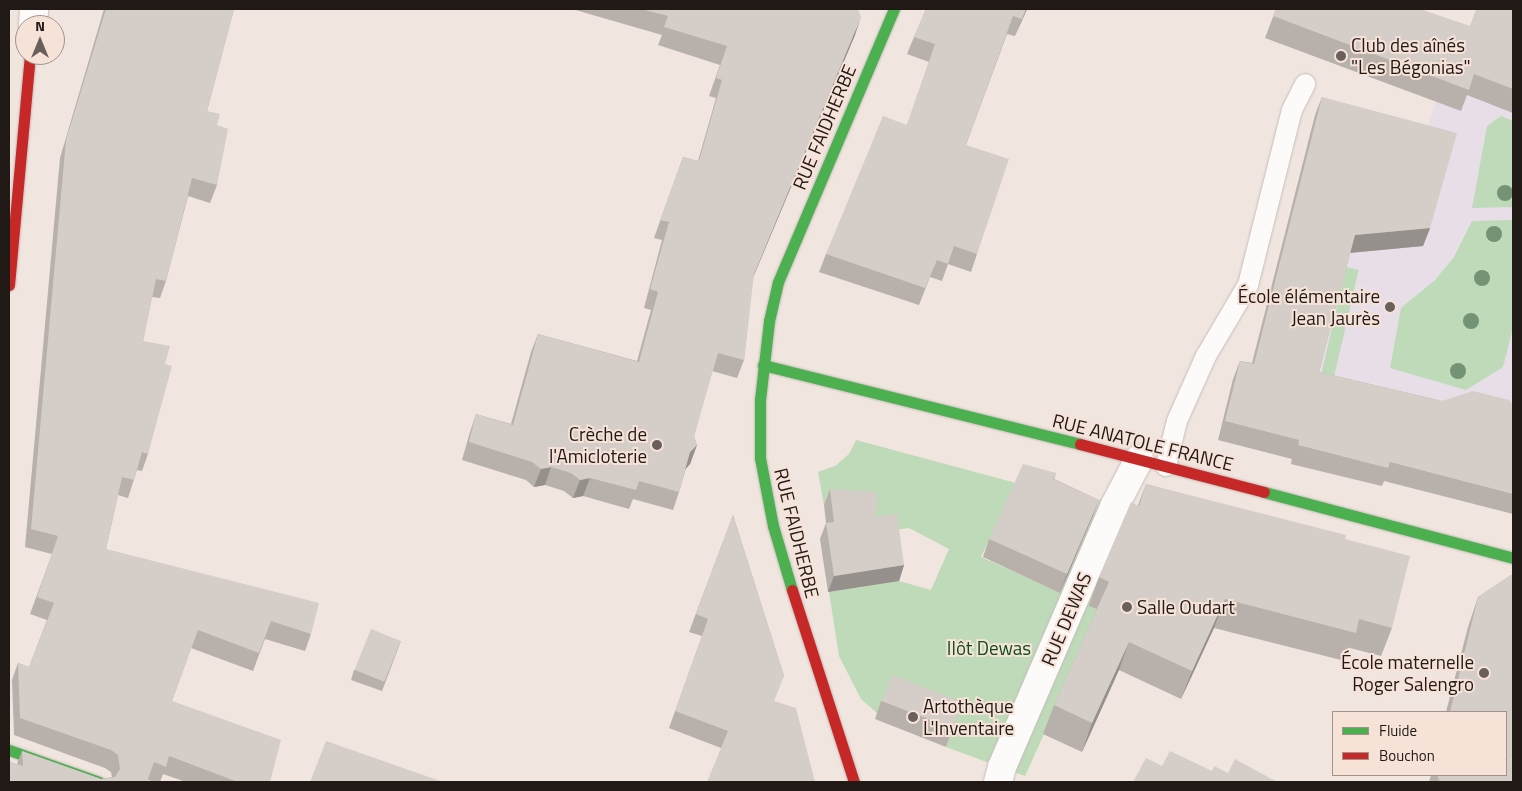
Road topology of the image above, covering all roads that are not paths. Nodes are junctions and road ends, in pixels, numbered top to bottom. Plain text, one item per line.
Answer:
1 (894, 9) edge
2 (29, 65) edge
3 (1305, 84) dead end
4 (9, 285) edge
5 (763, 366) junction
6 (1139, 458) junction
7 (1166, 466) junction
8 (1513, 558) edge
9 (9, 750) edge
10 (100, 782) edge
11 (854, 782) edge
12 (998, 782) edge

1 - 5 street, RUE FAIDHERBE
2 - 4 street
3 - 7 lane
5 - 6 street, RUE ANATOLE FRANCE
5 - 11 street, RUE FAIDHERBE
6 - 7 street, RUE ANATOLE FRANCE
6 - 12 street, RUE DEWAS
7 - 8 street, RUE ANATOLE FRANCE
9 - 10 street

